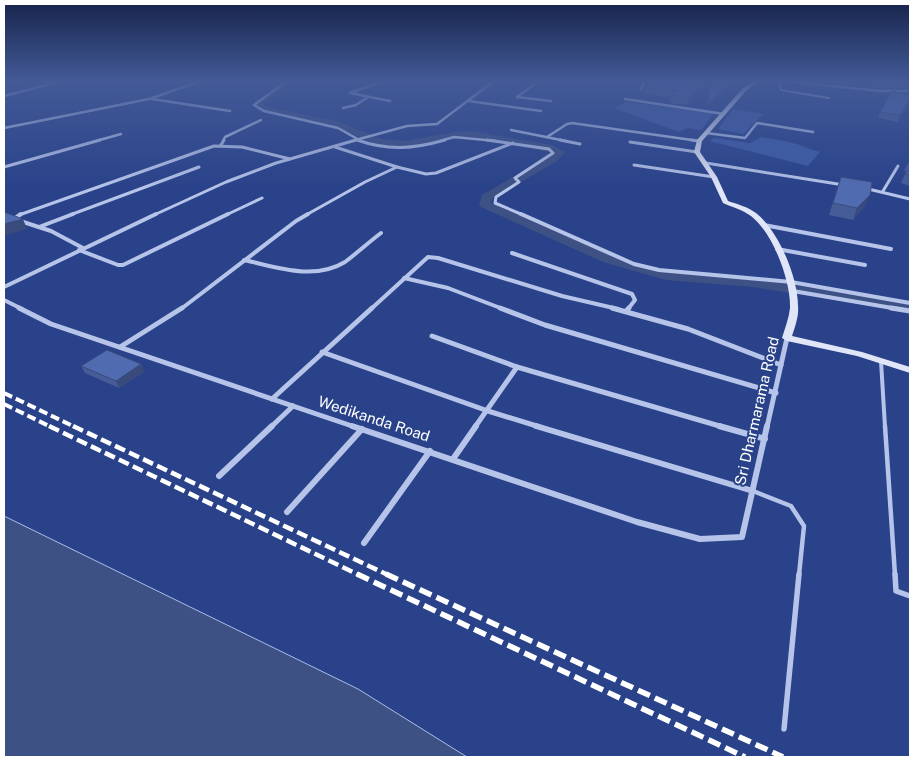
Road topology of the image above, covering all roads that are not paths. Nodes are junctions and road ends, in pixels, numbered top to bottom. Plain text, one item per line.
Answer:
1 (61, 117) edge
2 (288, 117) edge
3 (447, 117) edge
4 (722, 117) edge
5 (261, 120) dead end
6 (4, 128) edge
7 (511, 130) dead end
8 (813, 132) dead end
9 (706, 133) junction
10 (121, 134) dead end
11 (547, 137) junction
12 (355, 140) junction
13 (699, 141) junction
14 (630, 142) dead end
15 (221, 144) junction
16 (512, 144) junction
17 (580, 144) dead end
18 (335, 147) junction
19 (697, 152) junction
20 (290, 159) junction
21 (706, 163) junction
22 (634, 165) dead end
23 (898, 166) dead end
24 (4, 167) edge
25 (199, 167) dead end
26 (397, 167) junction
27 (714, 177) junction
28 (848, 185) edge
29 (857, 187) edge
30 (883, 192) junction
31 (262, 198) dead end
32 (910, 199) edge
33 (764, 225) junction
34 (38, 227) junction
35 (381, 233) dead end
36 (81, 249) junction
37 (777, 249) junction
38 (891, 249) dead end
39 (512, 254) dead end
40 (244, 260) junction
41 (864, 265) dead end
42 (404, 278) junction
43 (792, 287) junction
44 (4, 288) edge
45 (4, 300) edge
46 (910, 303) edge
47 (910, 310) edge
48 (626, 311) junction
49 (432, 336) dead end
50 (787, 338) junction
51 (120, 347) junction
52 (322, 352) junction
53 (881, 361) junction
54 (781, 365) junction
55 (517, 367) junction
56 (910, 370) edge
57 (776, 393) junction
58 (272, 399) junction
59 (293, 406) junction
60 (488, 411) junction
61 (362, 429) junction
62 (765, 439) junction
63 (430, 451) junction
64 (454, 459) junction
65 (219, 476) dead end
66 (753, 491) junction
67 (287, 512) dead end
68 (742, 537) joint
69 (364, 543) dead end
70 (910, 596) edge
71 (784, 729) dead end

1 - 6 street
2 - 12 street
3 - 12 street
4 - 9 street
5 - 15 street
7 - 11 street
8 - 9 street
9 - 13 street
10 - 24 street
11 - 13 street
11 - 17 street
12 - 16 street
12 - 18 street
13 - 19 street
14 - 19 street
15 - 20 street
15 - 34 street
16 - 26 street
16 - 43 street
18 - 20 street
18 - 26 street
19 - 21 street, Sri Dharmarama Road
20 - 36 street
21 - 27 street, Sri Dharmarama Road
21 - 28 street
22 - 27 street
23 - 30 street
25 - 34 street
26 - 40 street
27 - 33 street, Sri Dharmarama Road
29 - 30 street
30 - 32 street
31 - 36 street
33 - 37 street, Sri Dharmarama Road
33 - 38 street
34 - 36 street
35 - 40 street
36 - 44 street
37 - 41 street
37 - 43 street, Sri Dharmarama Road
39 - 48 street
40 - 51 street
42 - 48 street
42 - 52 street
42 - 57 street
43 - 46 street
43 - 47 street
43 - 50 street, Sri Dharmarama Road
45 - 51 street, Wedikanda Road
48 - 54 street
49 - 55 street
50 - 53 street
50 - 54 street, Sri Dharmarama Road
51 - 58 street, Wedikanda Road
52 - 58 street
52 - 60 street
53 - 56 street
53 - 70 lane
54 - 57 street, Sri Dharmarama Road
55 - 60 street
55 - 62 street
57 - 62 street, Sri Dharmarama Road
58 - 59 street, Wedikanda Road
59 - 61 street, Wedikanda Road
59 - 65 street
60 - 64 street
60 - 66 street
61 - 63 street, Wedikanda Road
61 - 67 street
62 - 66 street, Sri Dharmarama Road
63 - 64 street, Wedikanda Road
63 - 69 street
64 - 68 street, Wedikanda Road
66 - 68 street, Sri Dharmarama Road
66 - 71 lane

